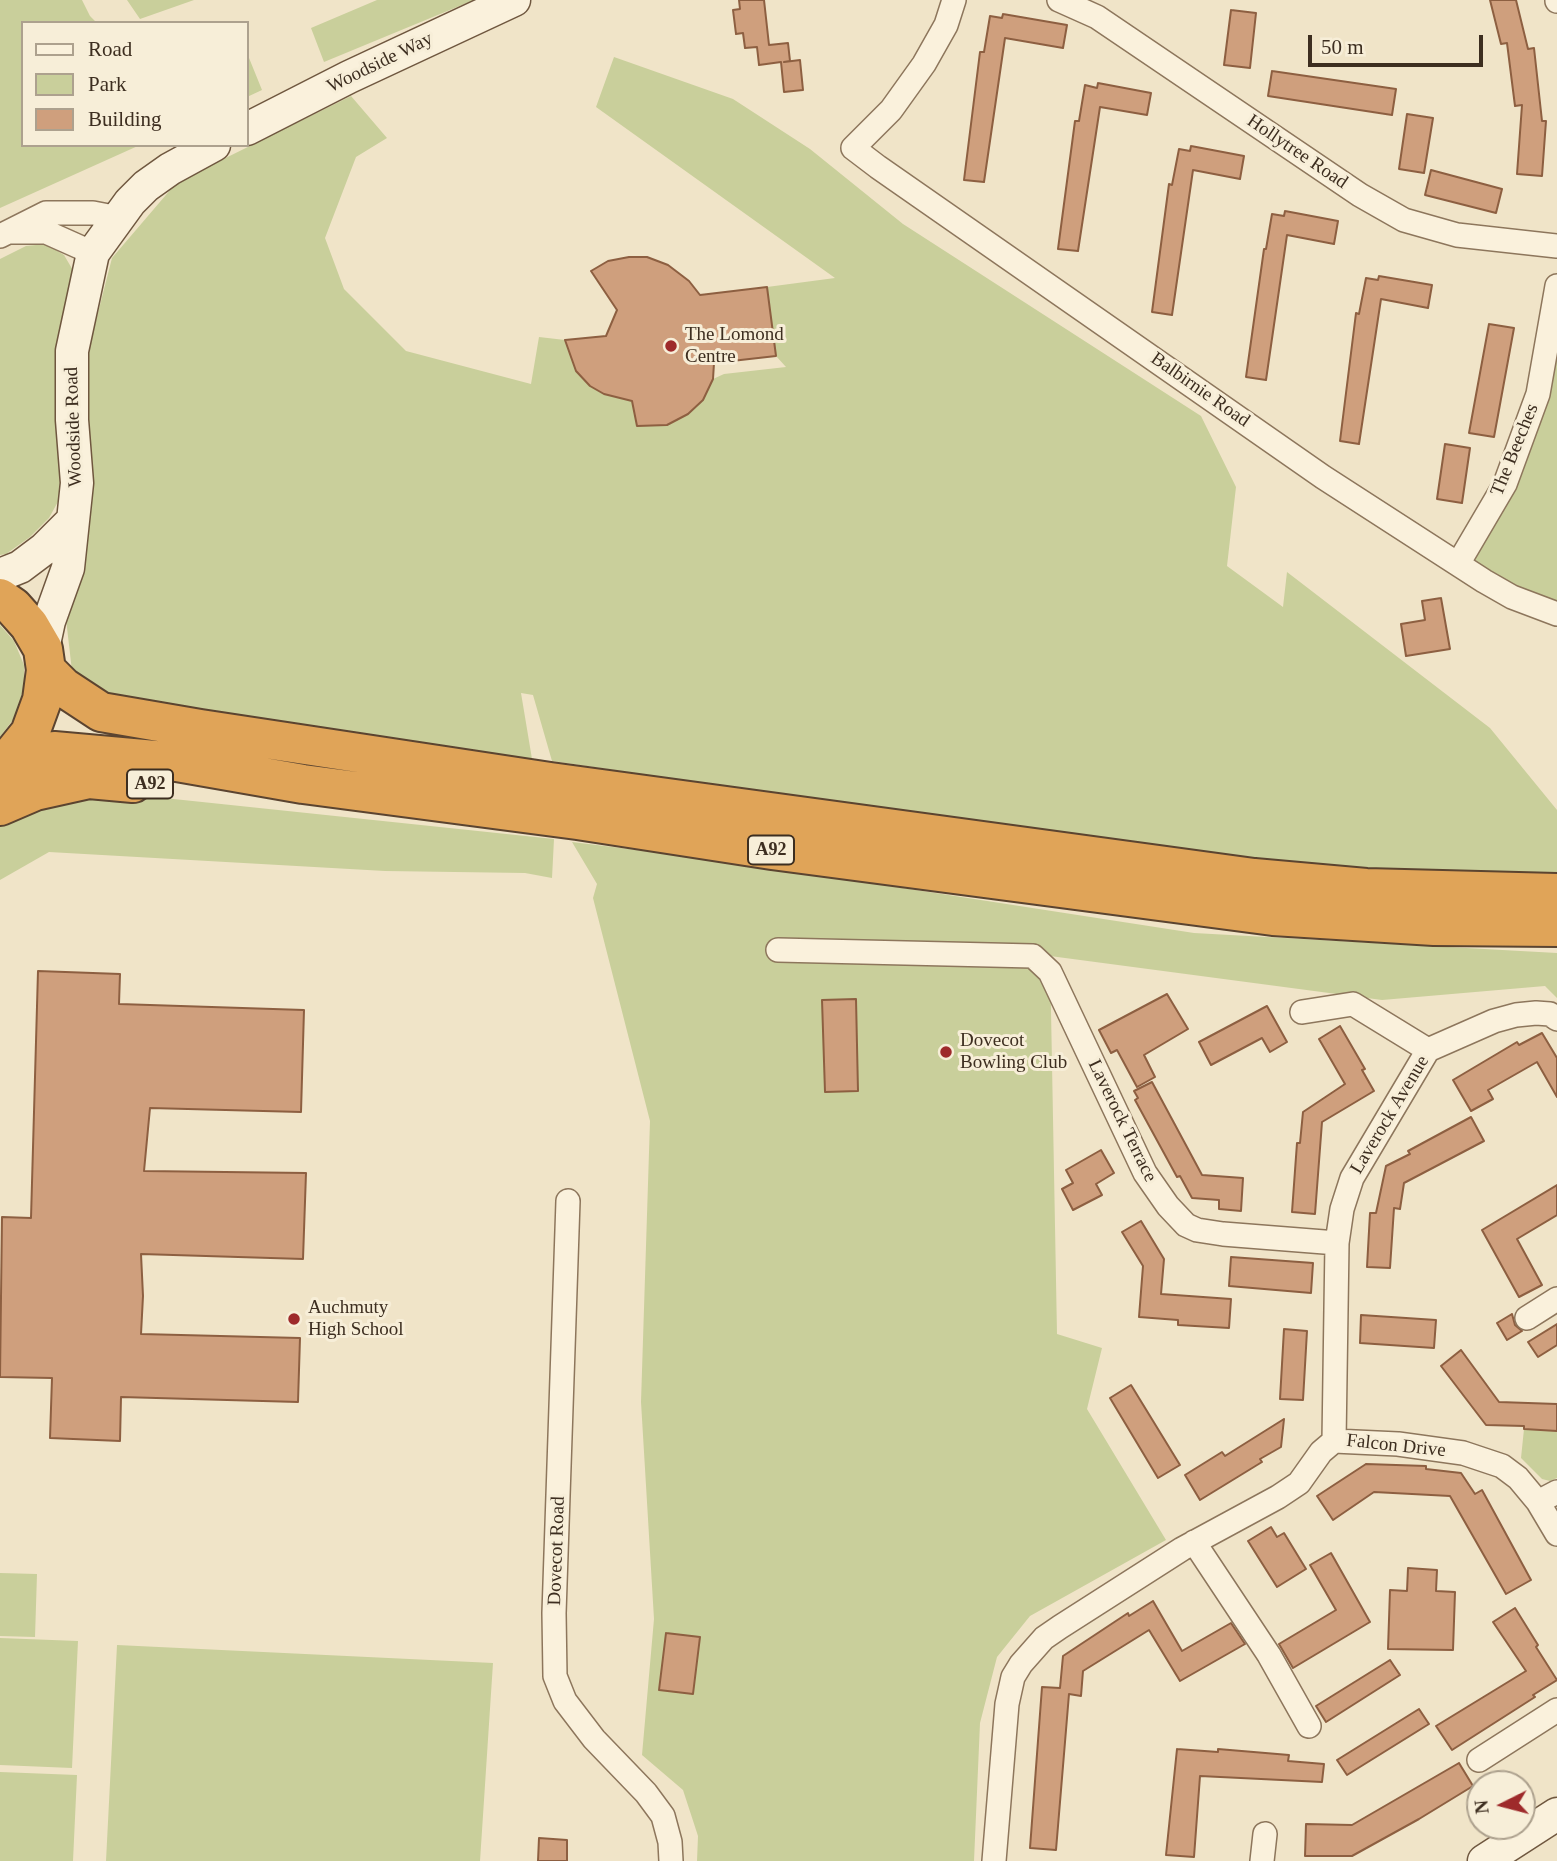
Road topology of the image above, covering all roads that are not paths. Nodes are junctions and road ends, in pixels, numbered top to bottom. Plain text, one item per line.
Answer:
1 (514, 0) edge
2 (954, 0) edge
3 (1059, 0) edge
4 (248, 128) edge
5 (210, 147) edge
6 (119, 218) junction
7 (4, 234) edge
8 (1557, 246) edge
9 (93, 253) junction
10 (1557, 286) edge
11 (73, 520) junction
12 (1458, 564) junction
13 (0, 575) edge
14 (0, 598) edge
15 (1557, 614) edge
16 (45, 660) junction
17 (2, 767) edge
18 (303, 784) junction
19 (0, 806) edge
20 (1549, 910) edge
21 (778, 950) dead end
22 (1302, 1012) dead end
23 (1557, 1019) edge
24 (1428, 1050) junction
25 (568, 1201) dead end
26 (1337, 1242) junction
27 (1557, 1299) edge
28 (1527, 1318) dead end
29 (1334, 1441) junction
30 (1547, 1497) edge
31 (1557, 1534) edge
32 (1194, 1542) junction
33 (1557, 1710) edge
34 (1309, 1726) dead end
35 (1479, 1759) dead end
36 (1557, 1814) edge
37 (1265, 1834) dead end
38 (671, 1861) edge
39 (994, 1861) edge
40 (1262, 1861) edge
41 (1484, 1861) edge

1 - 4 street, Woodside Way
2 - 12 street, Balbirnie Road
3 - 8 street, Hollytree Road
5 - 6 street
6 - 7 street
6 - 9 street
7 - 9 street
9 - 11 street, Woodside Road
10 - 12 street, The Beeches
11 - 13 street
11 - 16 street, Woodside Road
12 - 15 street, Balbirnie Road
14 - 16 highway, A92
16 - 17 highway, A92
16 - 20 highway, A92
17 - 18 highway, A92
18 - 19 highway, A92
18 - 20 highway, A92
21 - 26 street, Laverock Terrace
22 - 24 street
23 - 24 street, Laverock Avenue
24 - 26 street, Laverock Avenue
25 - 38 street, Dovecot Road
26 - 29 street, Laverock Avenue
27 - 28 street
29 - 30 street, Falcon Drive
29 - 32 street, Falcon Drive
30 - 31 street, Falcon Drive
32 - 34 street
32 - 39 street, Falcon Drive
33 - 35 street
36 - 41 street
37 - 40 street

